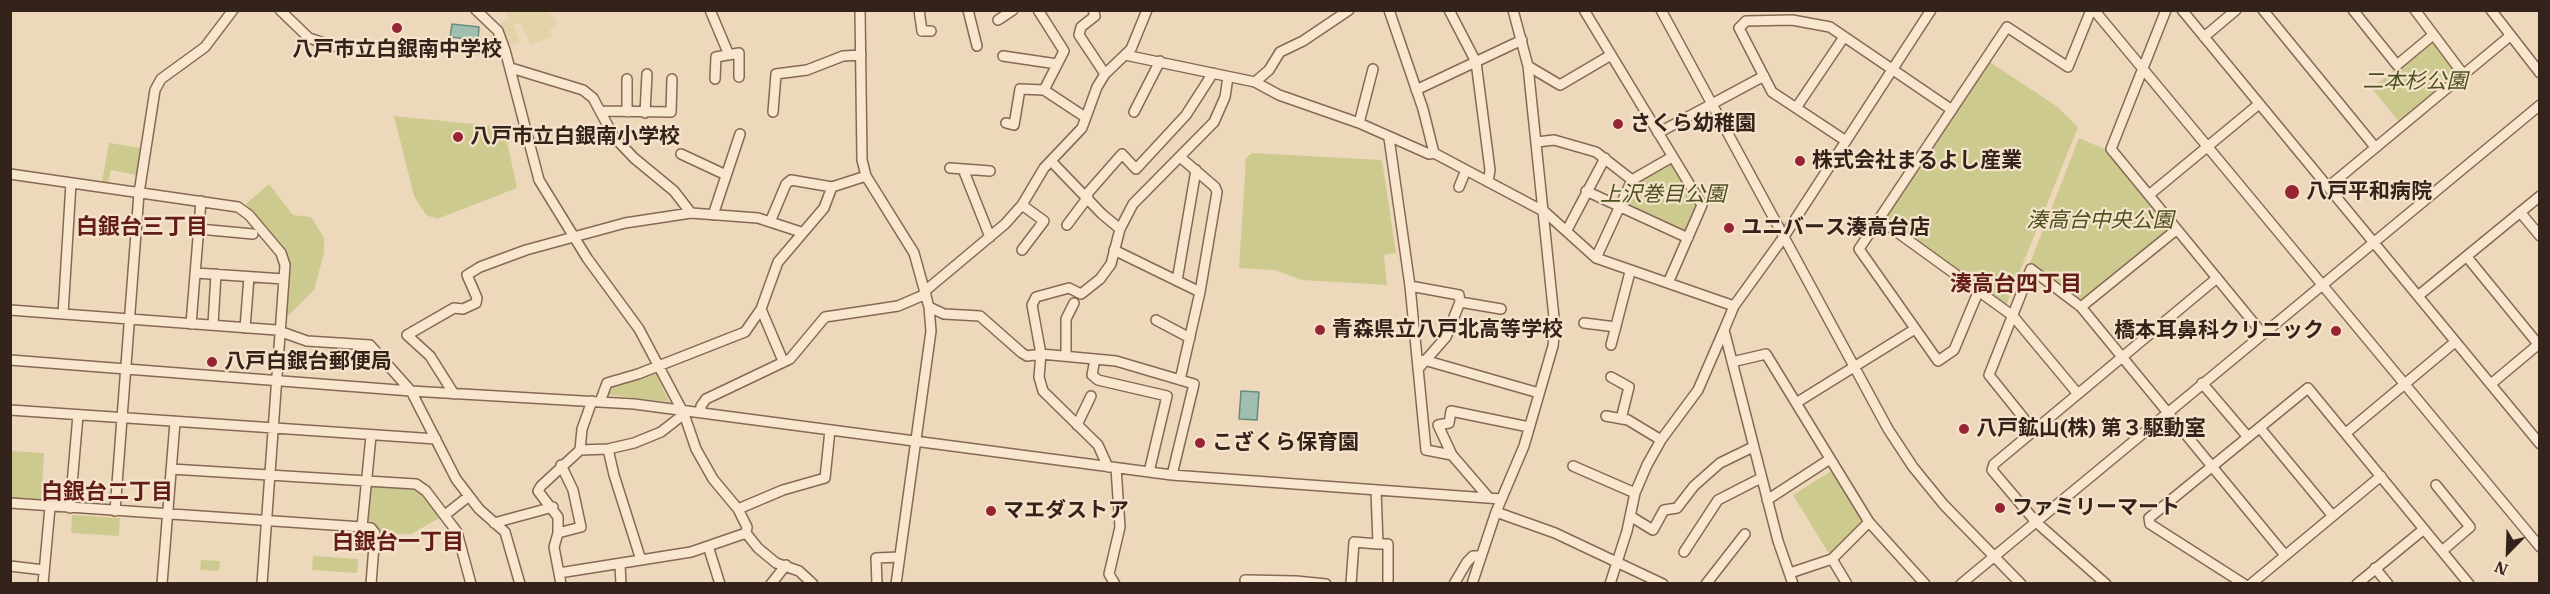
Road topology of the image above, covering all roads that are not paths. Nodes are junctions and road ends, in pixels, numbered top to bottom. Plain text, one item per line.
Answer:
1 (233, 10) edge
2 (280, 10) edge
3 (476, 10) edge
4 (710, 10) edge
5 (860, 10) edge
6 (920, 10) edge
7 (968, 10) edge
8 (1013, 10) edge
9 (1038, 10) edge
10 (1093, 10) edge
11 (1147, 10) edge
12 (1349, 10) edge
13 (1389, 10) edge
14 (1449, 10) edge
15 (1513, 10) edge
16 (1584, 10) edge
17 (1661, 10) edge
18 (1931, 10) edge
19 (2093, 10) edge
20 (2166, 10) edge
21 (2182, 10) edge
22 (2236, 10) edge
23 (2263, 10) edge
24 (2353, 10) edge
25 (2415, 10) edge
26 (2491, 10) edge
27 (1792, 15) edge
28 (998, 20) dead end
29 (932, 31) dead end
30 (2433, 34) junction
31 (2510, 36) junction
32 (1844, 37) junction
33 (2204, 37) junction
34 (1522, 40) junction
35 (977, 46) dead end
36 (505, 50) junction
37 (729, 55) junction
38 (861, 55) junction
39 (1125, 55) junction
40 (1611, 55) junction
41 (1003, 56) dead end
42 (1160, 62) junction
43 (1476, 62) junction
44 (1058, 64) junction
45 (1528, 66) junction
46 (511, 68) junction
47 (2143, 68) junction
48 (1373, 69) dead end
49 (1892, 70) junction
50 (1213, 73) junction
51 (2540, 73) edge
52 (646, 74) dead end
53 (1106, 74) junction
54 (2463, 74) junction
55 (1764, 76) junction
56 (739, 77) dead end
57 (1228, 78) junction
58 (627, 79) dead end
59 (715, 79) dead end
60 (672, 80) dead end
61 (1255, 82) junction
62 (1044, 90) junction
63 (1416, 90) junction
64 (2259, 104) junction
65 (1711, 105) junction
66 (2540, 105) edge
67 (1796, 108) junction
68 (1952, 110) junction
69 (601, 111) junction
70 (627, 112) junction
71 (773, 112) dead end
72 (1134, 112) dead end
73 (645, 113) junction
74 (1085, 117) junction
75 (1006, 123) dead end
76 (1359, 123) junction
77 (1658, 133) junction
78 (740, 134) dead end
79 (1389, 138) junction
80 (1846, 141) junction
81 (1537, 142) junction
82 (2208, 146) junction
83 (2375, 147) junction
84 (1434, 153) junction
85 (681, 154) dead end
86 (1180, 157) junction
87 (1672, 157) junction
88 (1605, 158) junction
89 (1051, 162) junction
90 (950, 168) dead end
91 (963, 169) junction
92 (1196, 170) junction
93 (1466, 170) junction
94 (990, 171) dead end
95 (10, 174) edge
96 (726, 175) junction
97 (866, 176) junction
98 (1632, 180) junction
99 (1488, 182) junction
100 (71, 183) junction
101 (832, 187) junction
102 (1459, 187) dead end
103 (2328, 187) junction
104 (1586, 191) junction
105 (140, 192) junction
106 (2149, 195) junction
107 (1087, 196) junction
108 (2540, 196) edge
109 (201, 201) junction
110 (1022, 205) junction
111 (1620, 207) junction
112 (1545, 212) junction
113 (2520, 212) junction
114 (690, 213) junction
115 (713, 215) junction
116 (1879, 219) junction
117 (770, 222) junction
118 (1067, 225) dead end
119 (199, 229) junction
120 (1120, 229) junction
121 (1567, 230) junction
122 (2176, 230) junction
123 (801, 232) junction
124 (253, 234) dead end
125 (2540, 236) edge
126 (574, 237) junction
127 (990, 237) junction
128 (1688, 238) junction
129 (1784, 238) junction
130 (2373, 242) junction
131 (1022, 249) dead end
132 (1114, 250) junction
133 (2467, 257) junction
134 (1596, 258) junction
135 (1630, 272) junction
136 (196, 273) junction
137 (216, 274) junction
138 (249, 277) junction
139 (2217, 278) junction
140 (284, 279) junction
141 (1177, 281) junction
142 (1668, 283) junction
143 (2323, 284) junction
144 (1410, 286) junction
145 (1979, 290) junction
146 (925, 292) junction
147 (1200, 292) junction
148 (2418, 296) junction
149 (1460, 302) junction
150 (1074, 303) dead end
151 (1734, 306) junction
152 (929, 307) junction
153 (2081, 307) junction
154 (761, 309) junction
155 (1501, 309) dead end
156 (10, 310) edge
157 (63, 314) junction
158 (2013, 316) junction
159 (130, 319) junction
160 (1156, 320) dead end
161 (1584, 323) dead end
162 (192, 324) junction
163 (213, 326) junction
164 (1616, 327) junction
165 (245, 328) junction
166 (1915, 329) junction
167 (1724, 330) junction
168 (280, 331) junction
169 (2262, 333) junction
170 (1190, 338) junction
171 (2456, 342) junction
172 (2539, 344) edge
173 (1611, 345) dead end
174 (1041, 354) junction
175 (1066, 356) junction
176 (2122, 357) junction
177 (1095, 359) junction
178 (10, 360) edge
179 (1424, 360) junction
180 (783, 361) junction
181 (1732, 362) junction
182 (658, 364) junction
183 (126, 369) junction
184 (1418, 369) junction
185 (1854, 369) junction
186 (1611, 377) dead end
187 (1180, 380) junction
188 (277, 381) junction
189 (2202, 383) junction
190 (2405, 384) junction
191 (2491, 384) junction
192 (411, 391) junction
193 (1539, 393) junction
194 (454, 394) junction
195 (2078, 394) junction
196 (1091, 396) dead end
197 (596, 402) junction
198 (1796, 403) junction
199 (10, 410) edge
200 (683, 412) junction
201 (2167, 412) junction
202 (701, 413) junction
203 (78, 415) junction
204 (1606, 416) dead end
205 (122, 418) junction
206 (1621, 419) junction
207 (175, 422) junction
208 (1077, 425) junction
209 (1529, 427) junction
210 (2260, 428) junction
211 (273, 429) junction
212 (830, 430) junction
213 (2034, 430) junction
214 (2346, 434) junction
215 (371, 436) junction
216 (2248, 437) junction
217 (2538, 438) edge
218 (436, 440) junction
219 (1661, 440) junction
220 (916, 441) junction
221 (1753, 447) junction
222 (608, 449) junction
223 (580, 450) junction
224 (1452, 456) junction
225 (1830, 459) junction
226 (561, 465) junction
227 (1573, 466) dead end
228 (2212, 466) junction
229 (1112, 468) junction
230 (171, 470) junction
231 (1149, 472) junction
232 (270, 475) junction
233 (1172, 475) junction
234 (2381, 476) junction
235 (1761, 478) junction
236 (367, 482) junction
237 (2436, 484) dead end
238 (1376, 490) junction
239 (1635, 494) junction
240 (469, 496) junction
241 (1489, 498) junction
242 (1501, 499) junction
243 (1767, 500) junction
244 (10, 503) edge
245 (50, 507) junction
246 (553, 507) junction
247 (70, 508) junction
248 (738, 509) junction
249 (115, 511) junction
250 (1496, 512) junction
251 (167, 514) junction
252 (445, 515) junction
253 (2332, 515) junction
254 (1630, 516) junction
255 (267, 520) junction
256 (494, 522) junction
257 (1869, 522) junction
258 (2036, 522) junction
259 (362, 527) junction
260 (2424, 529) junction
261 (558, 533) junction
262 (746, 533) junction
263 (1745, 534) dead end
264 (1378, 544) junction
265 (708, 546) junction
266 (2540, 547) edge
267 (2442, 551) junction
268 (1684, 552) dead end
269 (2284, 554) junction
270 (1481, 556) junction
271 (1993, 557) junction
272 (899, 558) junction
273 (1832, 559) junction
274 (641, 560) junction
275 (1618, 564) junction
276 (620, 565) junction
277 (786, 565) junction
278 (10, 566) edge
279 (2375, 568) junction
280 (44, 570) junction
281 (559, 573) junction
282 (1790, 573) junction
283 (1245, 579) dead end
284 (1295, 582) edge
285 (162, 583) edge
286 (43, 584) edge
287 (262, 584) edge
288 (371, 584) edge
289 (471, 584) edge
290 (520, 584) edge
291 (561, 584) edge
292 (621, 584) edge
293 (720, 584) edge
294 (771, 584) edge
295 (813, 584) edge
296 (877, 584) edge
297 (896, 584) edge
298 (1115, 584) edge
299 (1326, 584) edge
300 (1351, 584) edge
301 (1388, 584) edge
302 (1454, 584) edge
303 (1472, 584) edge
304 (1610, 584) edge
305 (1663, 584) edge
306 (1706, 584) edge
307 (1793, 584) edge
308 (1847, 584) edge
309 (1925, 584) edge
310 (1961, 584) edge
311 (2021, 584) edge
312 (2106, 584) edge
313 (2244, 584) edge
314 (2251, 584) edge
315 (2357, 584) edge
316 (2388, 584) edge
317 (2469, 584) edge

1 - 105 street
2 - 36 street
3 - 36 street
4 - 37 street
5 - 38 street
6 - 29 street
7 - 35 street
8 - 28 street
9 - 44 street
10 - 53 street
11 - 39 street
12 - 61 street
13 - 63 street
14 - 43 street
15 - 34 street
16 - 40 street
17 - 65 street
18 - 49 street
19 - 47 street
19 - 68 street
20 - 47 street
21 - 33 street
22 - 33 street
23 - 83 street
24 - 30 street
25 - 30 street
26 - 31 street
27 - 32 street
27 - 55 street
30 - 54 street
31 - 51 street
31 - 54 street
32 - 49 street
32 - 67 street
33 - 64 street
34 - 43 street
34 - 45 street
36 - 46 street
37 - 56 street
37 - 59 street
38 - 71 street
38 - 97 street
39 - 42 street
39 - 53 street
40 - 45 street
40 - 77 street
41 - 44 street
42 - 50 street
42 - 72 street
43 - 63 street
43 - 99 street
44 - 62 street
45 - 81 street
46 - 69 street
46 - 126 street
47 - 82 street
47 - 106 street
48 - 76 street
49 - 68 street
49 - 80 street
50 - 57 street
50 - 107 street
52 - 73 street
53 - 74 street
54 - 83 street
55 - 65 street
55 - 67 street
57 - 61 street
57 - 86 street
58 - 70 street
60 - 73 street
61 - 76 street
62 - 74 street
62 - 75 street
63 - 84 street
64 - 82 street
64 - 103 street
65 - 77 street
65 - 129 street
66 - 130 street
67 - 80 street
68 - 116 street
69 - 70 street
69 - 114 street
70 - 73 street
74 - 89 street
76 - 79 street
77 - 87 street
78 - 96 street
79 - 84 street
79 - 144 street
80 - 129 street
81 - 88 street
81 - 112 street
82 - 106 street
82 - 143 street
83 - 103 street
84 - 93 street
85 - 96 street
86 - 92 street
86 - 120 street
87 - 98 street
87 - 128 street
88 - 98 street
88 - 104 street
89 - 107 street
89 - 110 street
90 - 91 street
91 - 94 street
91 - 127 street
92 - 141 street
92 - 147 street
93 - 99 street
93 - 102 street
95 - 100 street
96 - 115 street
97 - 101 street
97 - 146 street
98 - 111 street
99 - 112 street
100 - 105 street
100 - 157 street
101 - 117 street
101 - 123 street
103 - 130 street
104 - 111 street
104 - 121 street
105 - 109 street
105 - 159 street
106 - 122 street
107 - 118 street
107 - 120 street
108 - 113 street
109 - 119 street
109 - 140 street
110 - 127 street
110 - 131 street
111 - 128 street
111 - 134 street
112 - 121 street
112 - 193 street
113 - 125 street
113 - 133 street
114 - 115 street
114 - 126 street
115 - 117 street
116 - 145 street
116 - 166 street
117 - 123 street
119 - 124 street
119 - 136 street
120 - 132 street
121 - 134 street
122 - 139 street
122 - 153 street
123 - 154 street
126 - 182 street
126 - 194 street
127 - 146 street
128 - 142 street
129 - 151 street
129 - 185 street
130 - 143 street
130 - 148 street
132 - 141 street
132 - 174 street
133 - 148 street
133 - 172 street
134 - 135 street
135 - 142 street
135 - 164 street
136 - 137 street
136 - 162 street
137 - 138 street
137 - 163 street
138 - 140 street
138 - 165 street
139 - 169 street
139 - 176 street
140 - 168 street
141 - 147 street
142 - 151 street
143 - 169 street
143 - 190 street
144 - 149 street
144 - 184 street
145 - 158 street
145 - 166 street
146 - 152 street
146 - 180 street
147 - 170 street
148 - 171 street
149 - 155 street
149 - 179 street
150 - 175 street
151 - 167 street
152 - 174 street
152 - 220 street
153 - 158 street
153 - 176 street
154 - 180 street
154 - 182 street
156 - 157 street
157 - 159 street
158 - 195 street
158 - 213 street
159 - 162 street
159 - 183 street
160 - 170 street
161 - 164 street
162 - 163 street
163 - 165 street
164 - 173 street
165 - 168 street
166 - 185 street
167 - 181 street
167 - 219 street
168 - 188 street
168 - 192 street
169 - 189 street
170 - 187 street
171 - 190 street
171 - 191 street
172 - 191 street
174 - 175 street
174 - 208 street
175 - 177 street
176 - 195 street
176 - 201 street
177 - 187 street
177 - 231 street
178 - 183 street
179 - 184 street
179 - 193 street
180 - 202 street
181 - 198 street
181 - 221 street
182 - 197 street
182 - 200 street
183 - 188 street
183 - 205 street
184 - 224 street
185 - 198 street
185 - 271 street
186 - 206 street
187 - 233 street
188 - 192 street
188 - 211 street
189 - 201 street
189 - 216 street
190 - 214 street
190 - 266 street
191 - 217 street
192 - 194 street
192 - 218 street
193 - 209 street
194 - 197 street
195 - 213 street
196 - 208 street
197 - 200 street
197 - 223 street
198 - 225 street
199 - 203 street
200 - 202 street
200 - 222 street
200 - 248 street
201 - 228 street
201 - 258 street
202 - 212 street
203 - 205 street
203 - 247 street
204 - 206 street
205 - 207 street
205 - 249 street
206 - 219 street
207 - 211 street
207 - 230 street
208 - 229 street
209 - 224 street
209 - 242 street
210 - 214 street
210 - 216 street
210 - 253 street
211 - 215 street
211 - 232 street
212 - 220 street
212 - 248 street
213 - 258 street
214 - 234 street
215 - 218 street
215 - 236 street
216 - 228 street
218 - 240 street
219 - 239 street
220 - 229 street
220 - 272 street
221 - 235 street
221 - 254 street
222 - 223 street
222 - 274 street
223 - 226 street
224 - 241 street
225 - 243 street
225 - 257 street
226 - 246 street
226 - 261 street
227 - 239 street
228 - 269 street
228 - 313 street
229 - 231 street
229 - 298 street
230 - 232 street
230 - 251 street
231 - 233 street
232 - 236 street
232 - 255 street
233 - 238 street
234 - 253 street
234 - 260 street
235 - 243 street
235 - 268 street
236 - 252 street
236 - 259 street
237 - 267 street
238 - 241 street
238 - 264 street
239 - 254 street
240 - 252 street
240 - 256 street
241 - 242 street
242 - 250 street
243 - 282 street
244 - 245 street
245 - 247 street
245 - 280 street
246 - 256 street
246 - 261 street
247 - 249 street
248 - 262 street
249 - 251 street
250 - 270 street
250 - 275 street
251 - 255 street
251 - 285 street
252 - 289 street
253 - 269 street
254 - 275 street
255 - 259 street
255 - 287 street
256 - 290 street
257 - 273 street
257 - 309 street
258 - 271 street
258 - 312 street
259 - 288 street
260 - 267 street
260 - 279 street
261 - 281 street
262 - 265 street
262 - 277 street
263 - 306 street
264 - 300 street
264 - 301 street
265 - 274 street
265 - 293 street
267 - 317 street
269 - 314 street
270 - 302 street
270 - 303 street
271 - 310 street
271 - 311 street
272 - 296 street
272 - 297 street
273 - 282 street
273 - 308 street
274 - 276 street
275 - 304 street
275 - 305 street
276 - 281 street
276 - 292 street
277 - 294 street
277 - 295 street
278 - 280 street
279 - 315 street
279 - 316 street
280 - 286 street
281 - 291 street
282 - 307 street
283 - 284 street
284 - 299 street

